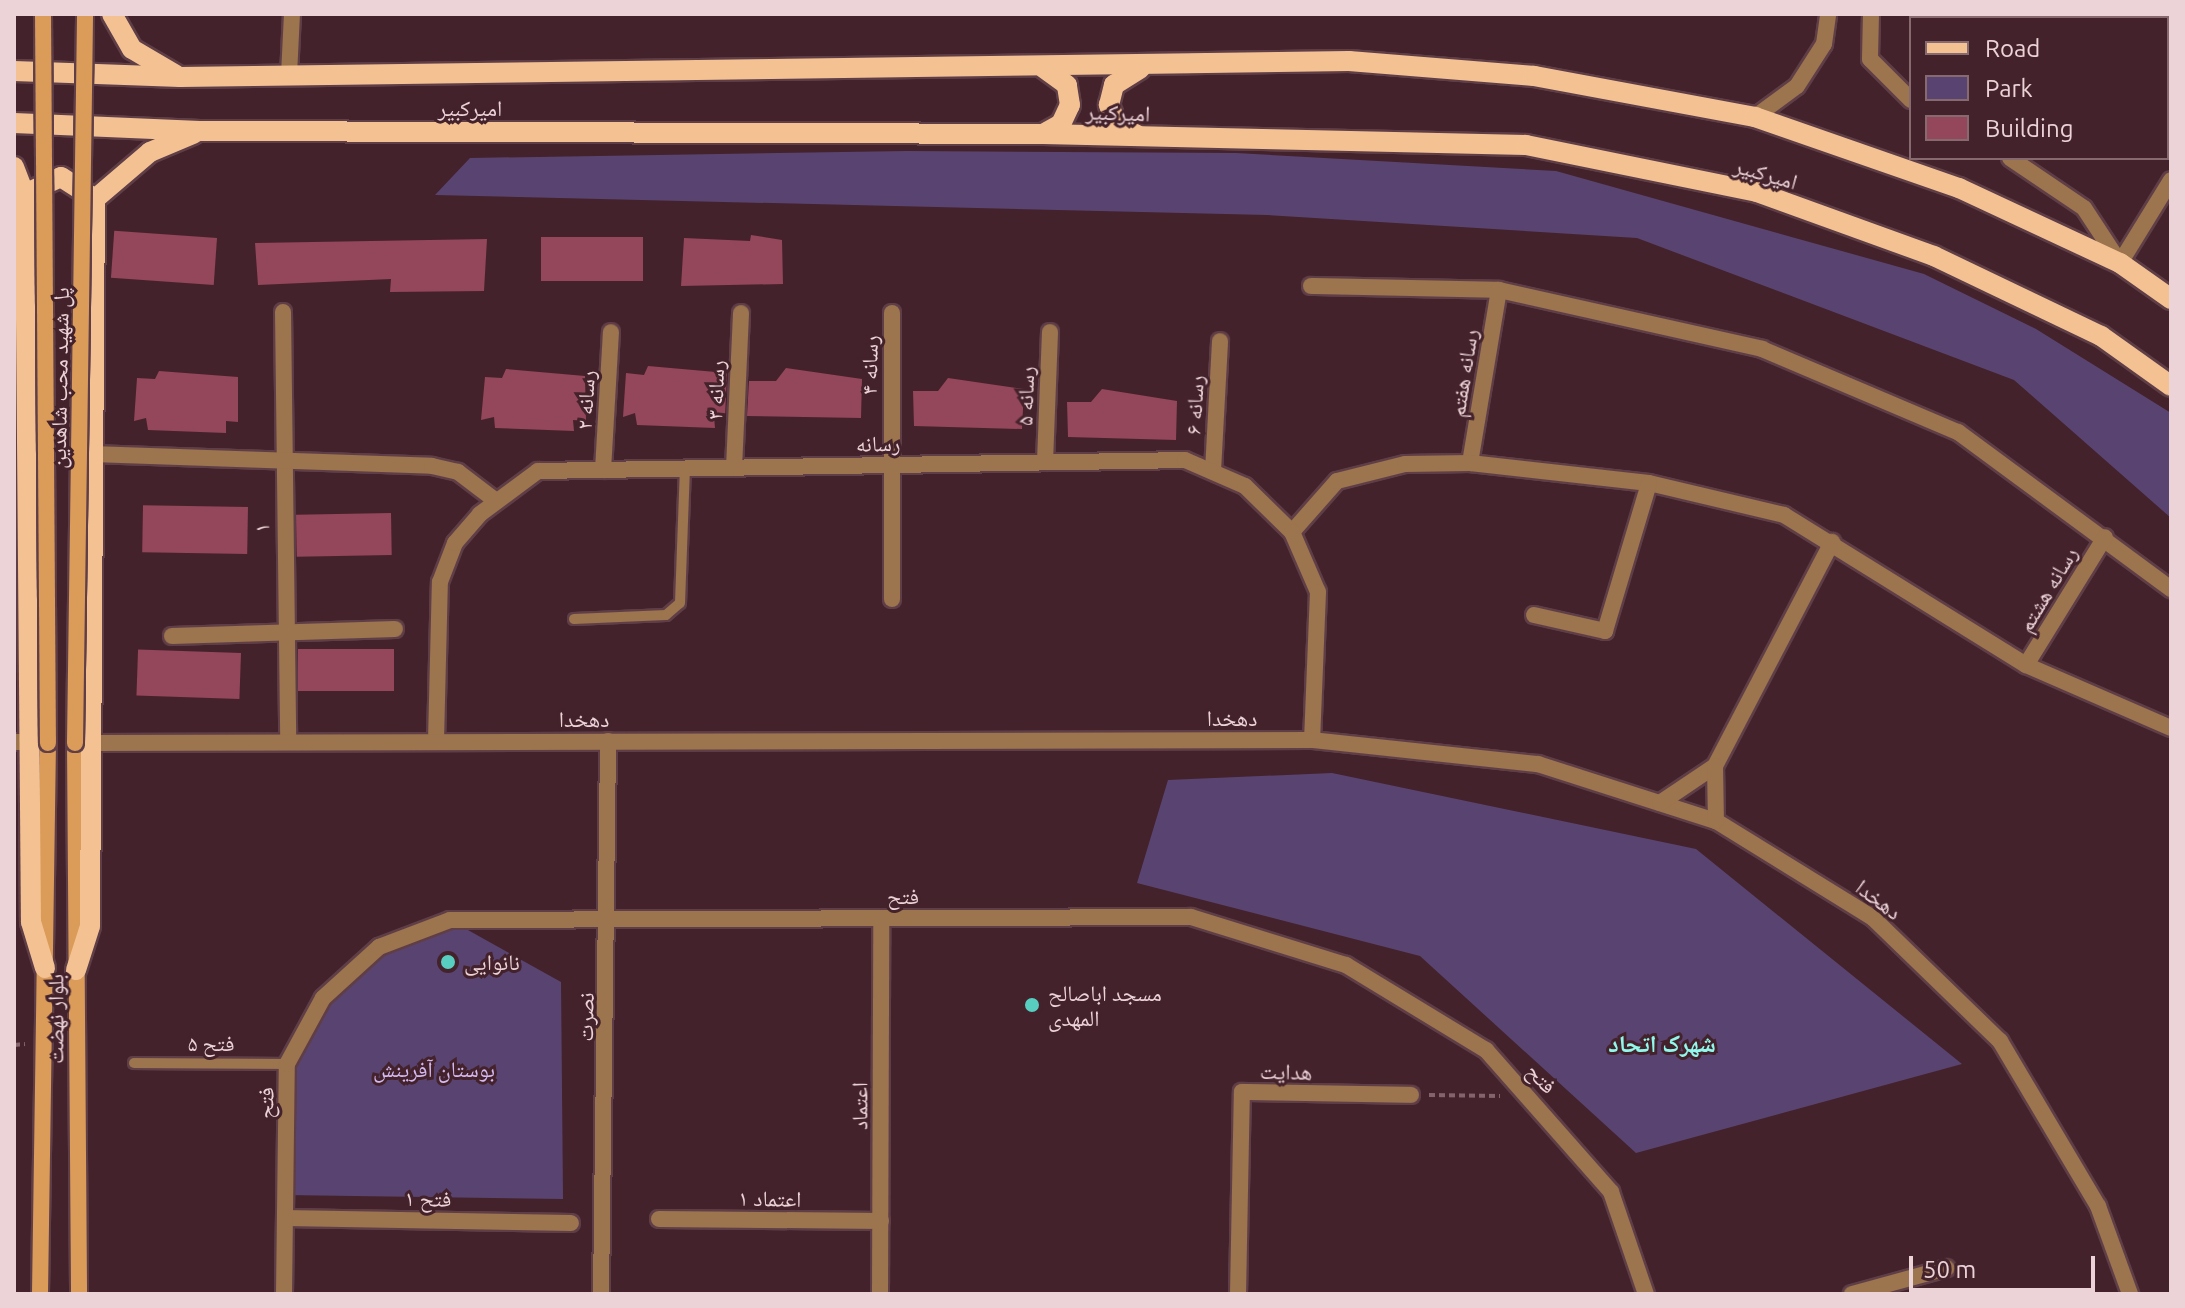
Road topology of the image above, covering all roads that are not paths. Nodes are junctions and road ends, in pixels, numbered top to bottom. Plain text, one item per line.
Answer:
1 (43, 14) edge
2 (85, 14) edge
3 (112, 14) edge
4 (292, 14) edge
5 (1828, 14) edge
6 (1871, 14) edge
7 (1151, 66) junction
8 (1041, 67) junction
9 (14, 71) edge
10 (289, 75) junction
11 (180, 77) junction
12 (1909, 98) edge
13 (1755, 117) junction
14 (14, 123) edge
15 (200, 131) junction
16 (1043, 134) junction
17 (1145, 138) junction
18 (2013, 160) edge
19 (14, 167) edge
20 (2171, 180) edge
21 (25, 196) junction
22 (95, 199) junction
23 (2120, 263) junction
24 (1311, 286) dead end
25 (1499, 290) junction
26 (2171, 299) edge
27 (283, 312) dead end
28 (741, 313) dead end
29 (892, 313) dead end
30 (611, 332) dead end
31 (1050, 332) dead end
32 (1220, 341) dead end
33 (2171, 386) edge
34 (92, 454) junction
35 (282, 461) junction
36 (1045, 462) junction
37 (1470, 463) junction
38 (889, 465) junction
39 (734, 468) junction
40 (685, 469) junction
41 (603, 470) junction
42 (1213, 471) junction
43 (1649, 483) junction
44 (496, 501) junction
45 (1292, 532) junction
46 (2105, 537) junction
47 (1832, 542) junction
48 (2171, 589) edge
49 (892, 599) dead end
50 (1534, 615) dead end
51 (574, 619) dead end
52 (395, 629) dead end
53 (286, 633) junction
54 (172, 636) dead end
55 (2026, 665) junction
56 (2171, 728) edge
57 (1312, 740) junction
58 (436, 741) junction
59 (608, 741) junction
60 (31, 742) edge
61 (288, 742) junction
62 (83, 743) junction
63 (1715, 766) junction
64 (1660, 803) junction
65 (1716, 821) junction
66 (881, 918) junction
67 (609, 919) junction
68 (45, 968) joint
69 (76, 970) joint
70 (134, 1063) dead end
71 (287, 1064) junction
72 (1411, 1095) road end
73 (285, 1218) junction
74 (659, 1219) dead end
75 (881, 1221) junction
76 (571, 1223) dead end
77 (1947, 1268) dead end
78 (40, 1294) edge
79 (79, 1294) edge
80 (284, 1294) edge
81 (601, 1294) edge
82 (880, 1294) edge
83 (1238, 1294) edge
84 (1646, 1294) edge
85 (1852, 1294) edge
86 (2130, 1294) edge

1 - 60 main road, پل شهید محب شاهدین, bridge
2 - 62 main road, پل شهید محب شاهدین, bridge
3 - 11 main road
4 - 10 street
5 - 13 street
6 - 12 street
7 - 8 main road, امیرکبیر
7 - 13 main road, امیرکبیر
7 - 17 main road
8 - 10 main road, امیرکبیر
8 - 16 main road
9 - 11 main road, امیرکبیر
10 - 11 main road, امیرکبیر
13 - 23 main road, امیرکبیر
14 - 15 main road, امیرکبیر
15 - 16 main road, امیرکبیر
15 - 22 main road
16 - 17 main road, امیرکبیر
17 - 33 main road, امیرکبیر
18 - 23 street
19 - 21 main road
20 - 23 street
21 - 22 main road
21 - 60 main road
22 - 34 main road
23 - 26 main road, امیرکبیر
24 - 25 street
25 - 37 street, رسانه هفتم
25 - 46 street
27 - 35 street, ۱
28 - 39 street, رسانه ۳
29 - 38 street, رسانه ۴
30 - 41 street, رسانه ۲
31 - 36 street, رسانه ۵
32 - 42 street, رسانه ۶
34 - 35 street
34 - 62 main road
35 - 44 street
35 - 53 street, ۱
36 - 38 street, رسانه
36 - 42 street, رسانه
37 - 43 street
37 - 45 street
38 - 39 street, رسانه
38 - 49 street, رسانه ۴
39 - 40 street, رسانه
40 - 41 street, رسانه
40 - 51 lane
41 - 44 street, رسانه
42 - 45 street, رسانه
43 - 47 street
43 - 50 street
44 - 58 street, رسانه
45 - 57 street, رسانه
46 - 48 street
46 - 55 street, رسانه هشتم
47 - 55 street
47 - 63 street
52 - 53 street
53 - 54 street
53 - 61 street, ۱
55 - 56 street
57 - 59 street, دهخدا
57 - 64 street, دهخدا
58 - 59 street, دهخدا
58 - 61 street, دهخدا
59 - 67 street, نصرت
60 - 68 main road
61 - 62 street, دهخدا
62 - 69 main road
63 - 64 street
63 - 65 street
64 - 65 street, دهخدا
65 - 86 street, دهخدا
66 - 67 street, فتح
66 - 75 street, اعتماد
66 - 84 street, فتح
67 - 71 street, فتح
67 - 81 street, نصرت
68 - 78 main road, بلوار نهضت
69 - 79 main road, بلوار نهضت
70 - 71 lane, ۵ فتح
71 - 73 street, فتح
72 - 83 street, هدایت
73 - 76 street, فتح ۱
73 - 80 street, فتح
74 - 75 street, اعتماد ۱
75 - 82 street, اعتماد
77 - 85 street

